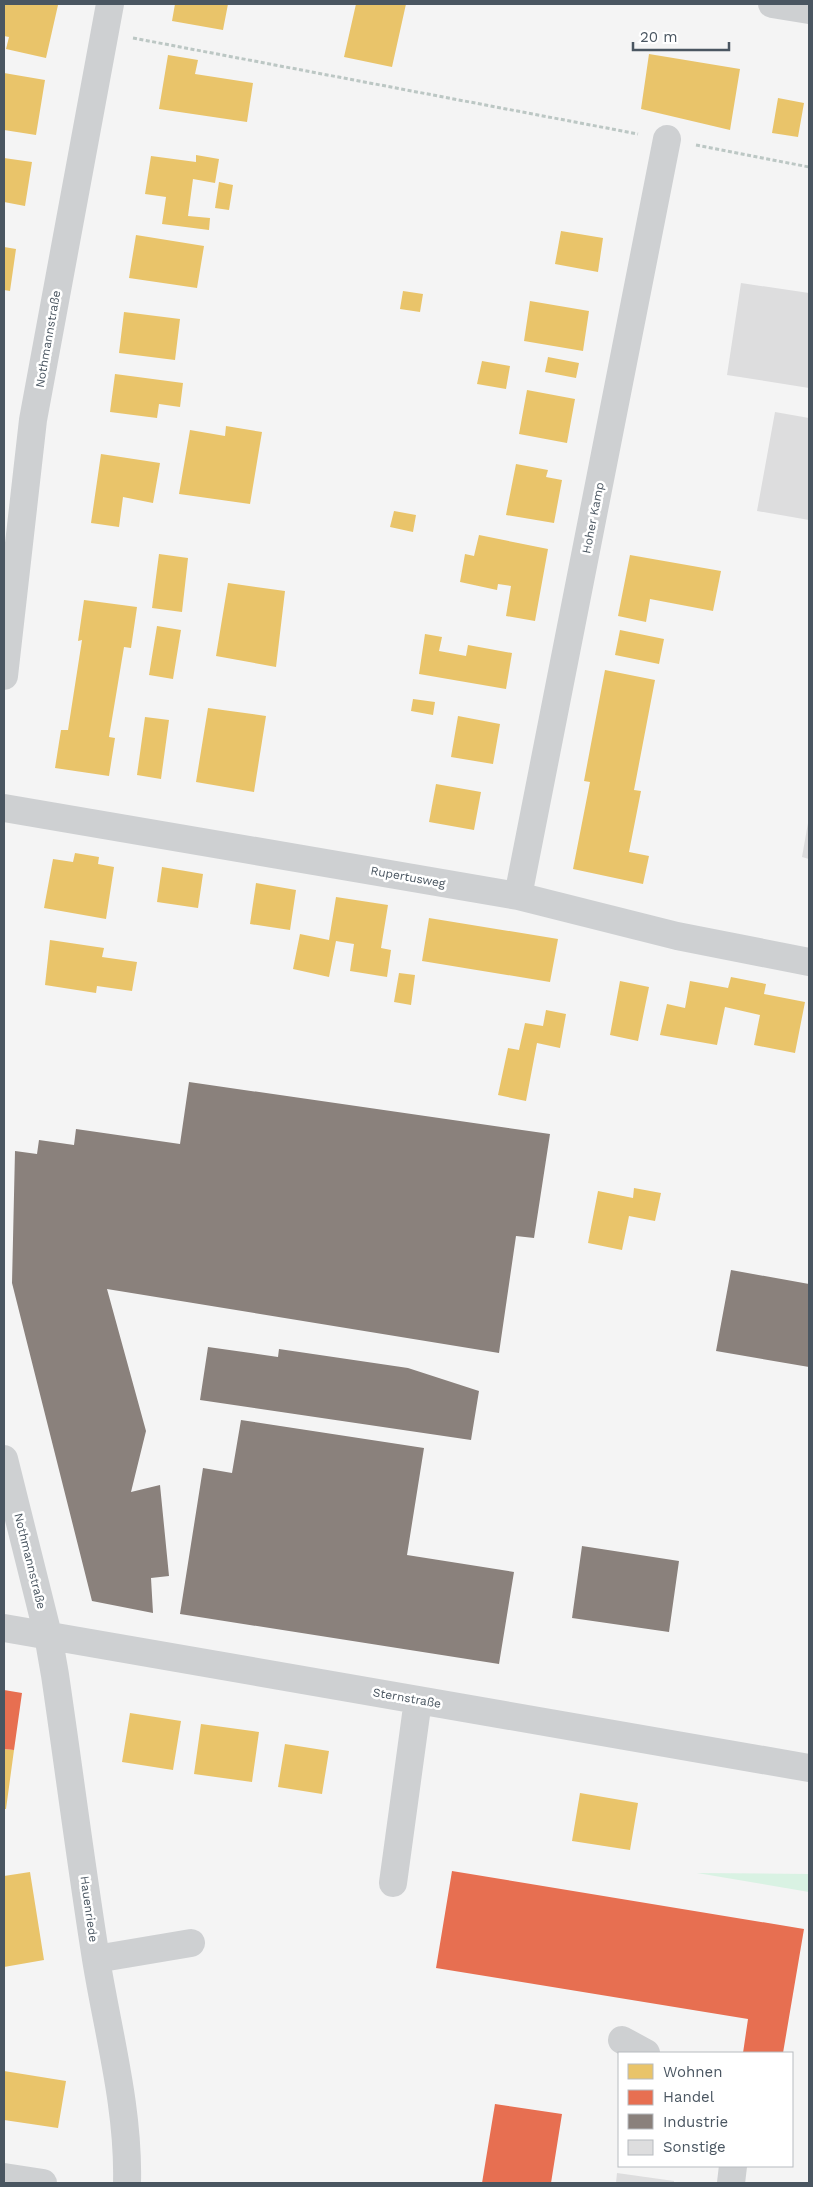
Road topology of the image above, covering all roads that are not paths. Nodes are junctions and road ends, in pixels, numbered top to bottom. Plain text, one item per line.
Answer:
1 (110, 4) edge
2 (772, 4) edge
3 (809, 10) edge
4 (667, 139) road end
5 (4, 676) edge
6 (4, 808) edge
7 (518, 896) junction
8 (809, 962) edge
9 (4, 1458) edge
10 (4, 1628) edge
11 (48, 1635) junction
12 (418, 1700) junction
13 (809, 1768) edge
14 (393, 1883) dead end
15 (191, 1943) dead end
16 (96, 1959) junction
17 (622, 2040) dead end
18 (644, 2052) edge
19 (733, 2167) edge
20 (4, 2177) edge
21 (43, 2183) edge
22 (127, 2183) edge
23 (731, 2183) edge

1 - 5 street, Nothmannstraße
2 - 3 street
4 - 7 street, Hoher Kamp
6 - 7 street, Rupertusweg
7 - 8 street, Rupertusweg
9 - 11 street, Nothmannstraße
10 - 11 street, Sternstraße
11 - 12 street, Sternstraße
11 - 16 street, Hauenriede
12 - 13 street, Sternstraße
12 - 14 street
15 - 16 street
16 - 22 street, Hauenriede
17 - 18 street
19 - 23 street
20 - 21 street

